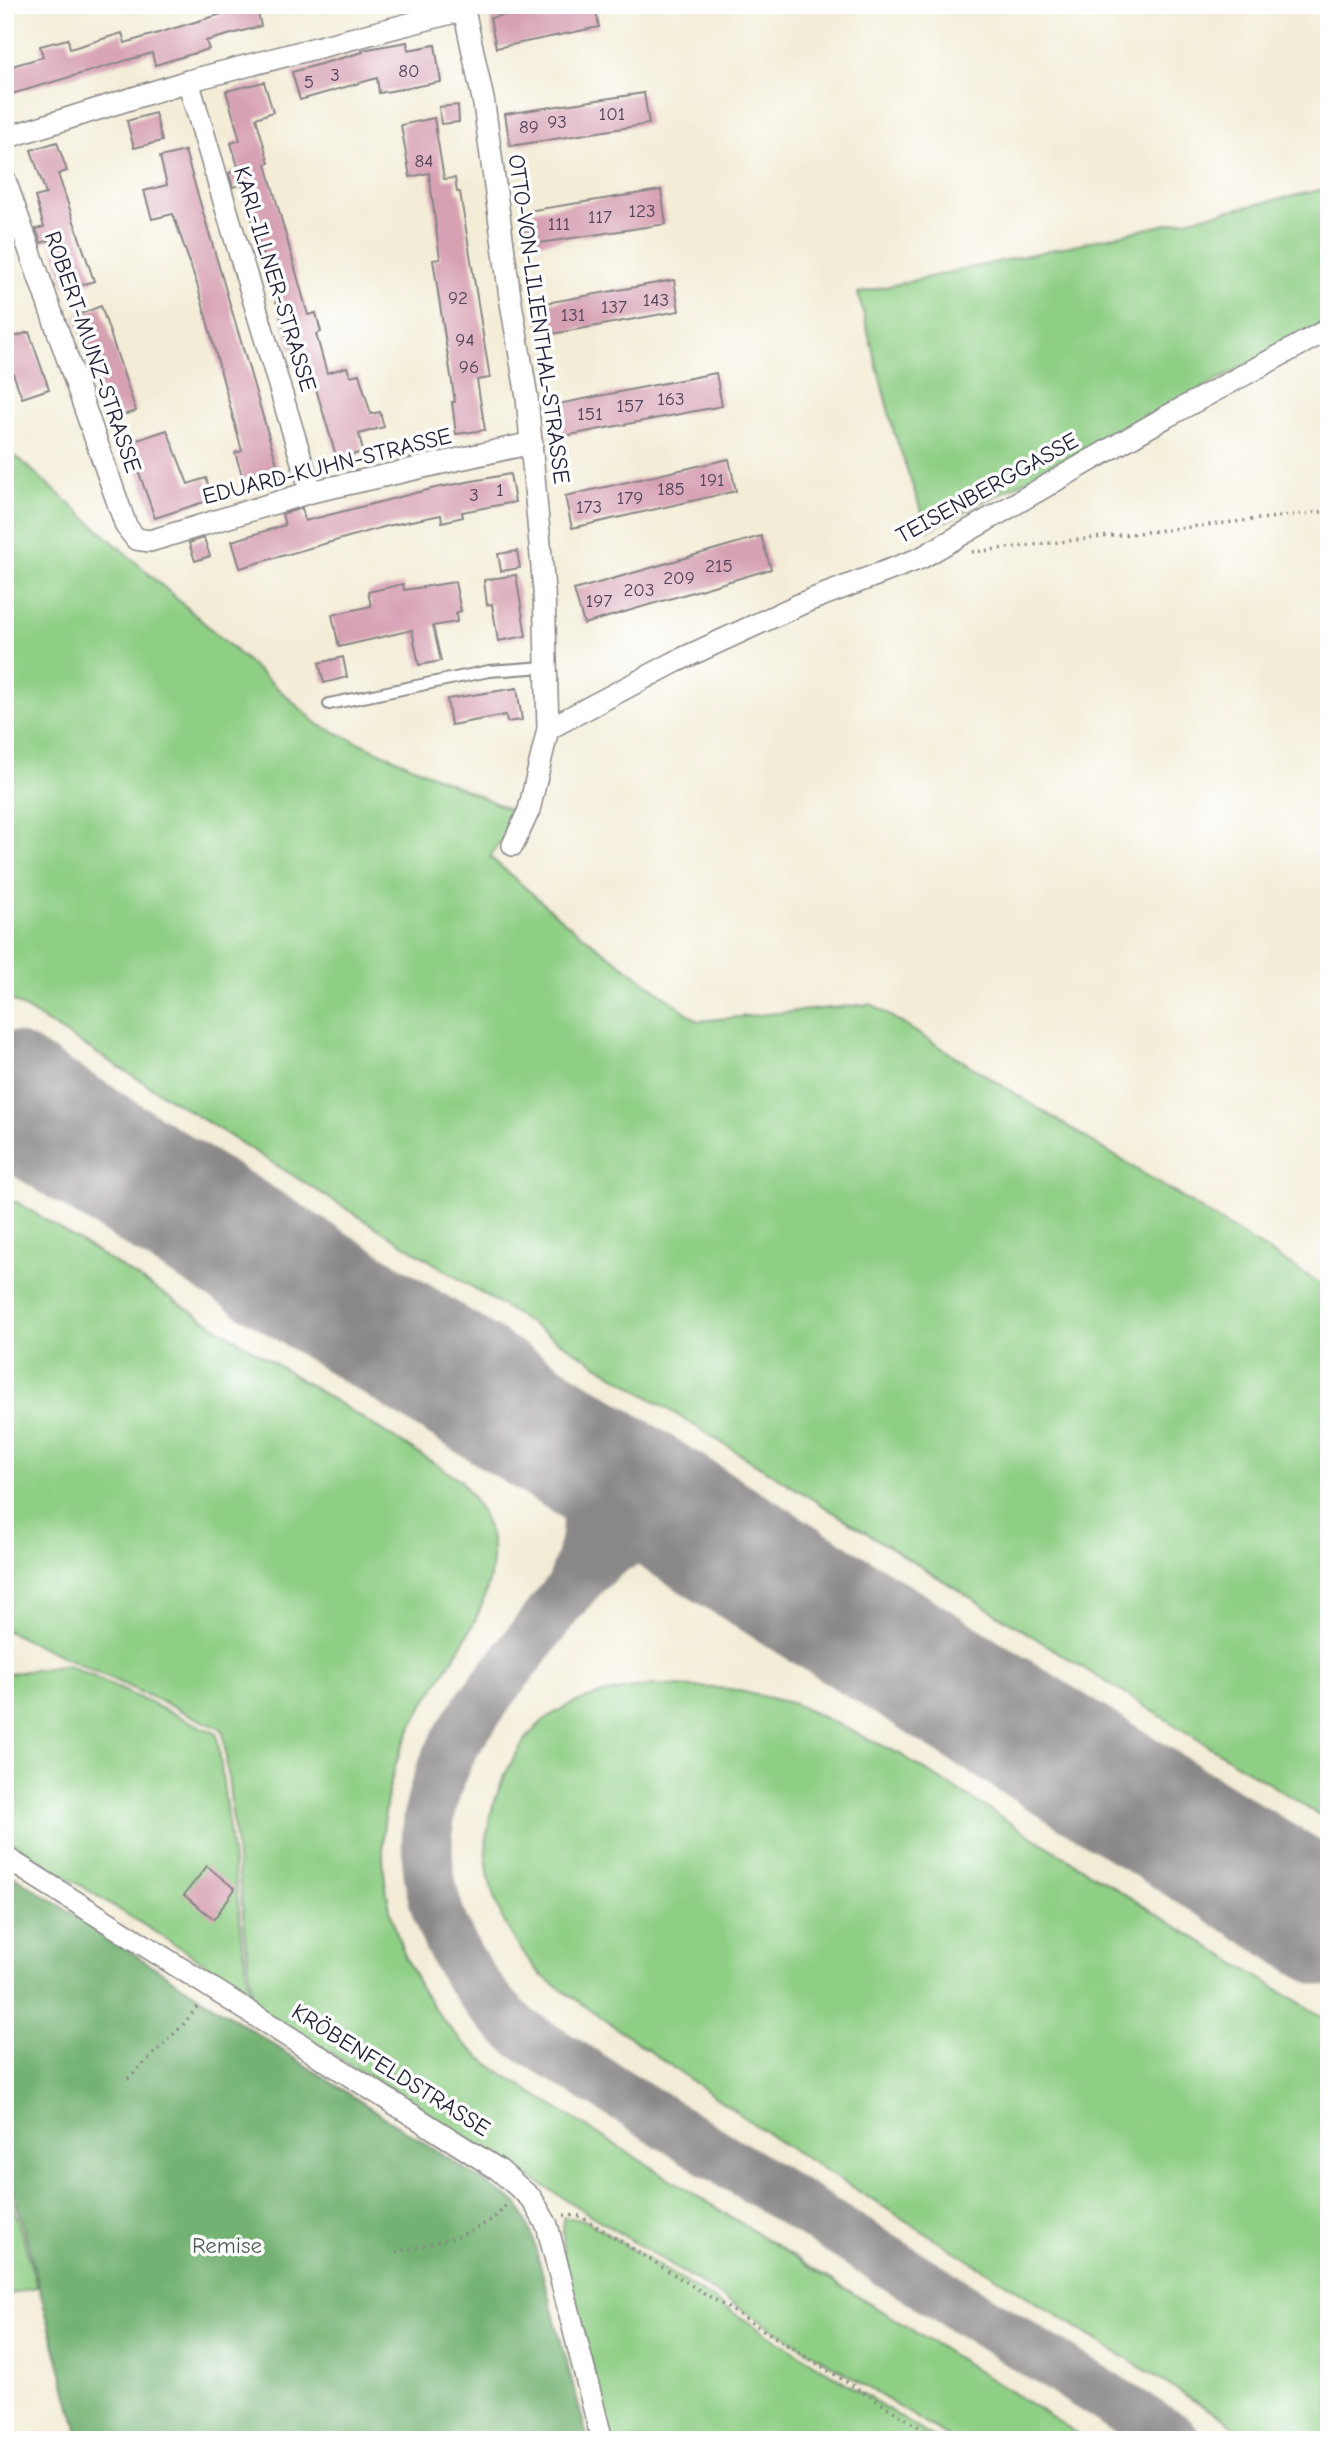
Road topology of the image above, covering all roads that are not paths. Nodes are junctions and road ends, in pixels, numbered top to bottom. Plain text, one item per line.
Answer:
1 (463, 8) edge
2 (188, 81) junction
3 (5, 138) edge
4 (5, 180) edge
5 (1329, 329) edge
6 (532, 443) junction
7 (311, 492) junction
8 (136, 539) joint
9 (544, 667) junction
10 (329, 704) dead end
11 (548, 729) junction
12 (513, 845) dead end
13 (5, 1857) edge
14 (602, 2440) edge

1 - 2 street
1 - 6 street, OTTO-VON-LILIENTHAL-STRASSE
2 - 3 street
2 - 7 street, KARL-ILLNER-STRASSE
4 - 8 street, ROBERT-MUNZ-STRASSE
5 - 11 street, TEISENBERGGASSE
6 - 7 street, EDUARD-KUHN-STRASSE
6 - 9 street, OTTO-VON-LILIENTHAL-STRASSE
7 - 8 street, EDUARD-KUHN-STRASSE
9 - 10 lane
9 - 11 street, OTTO-VON-LILIENTHAL-STRASSE
11 - 12 street, OTTO-VON-LILIENTHAL-STRASSE
13 - 14 street, KRÖBENFELDSTRASSE

